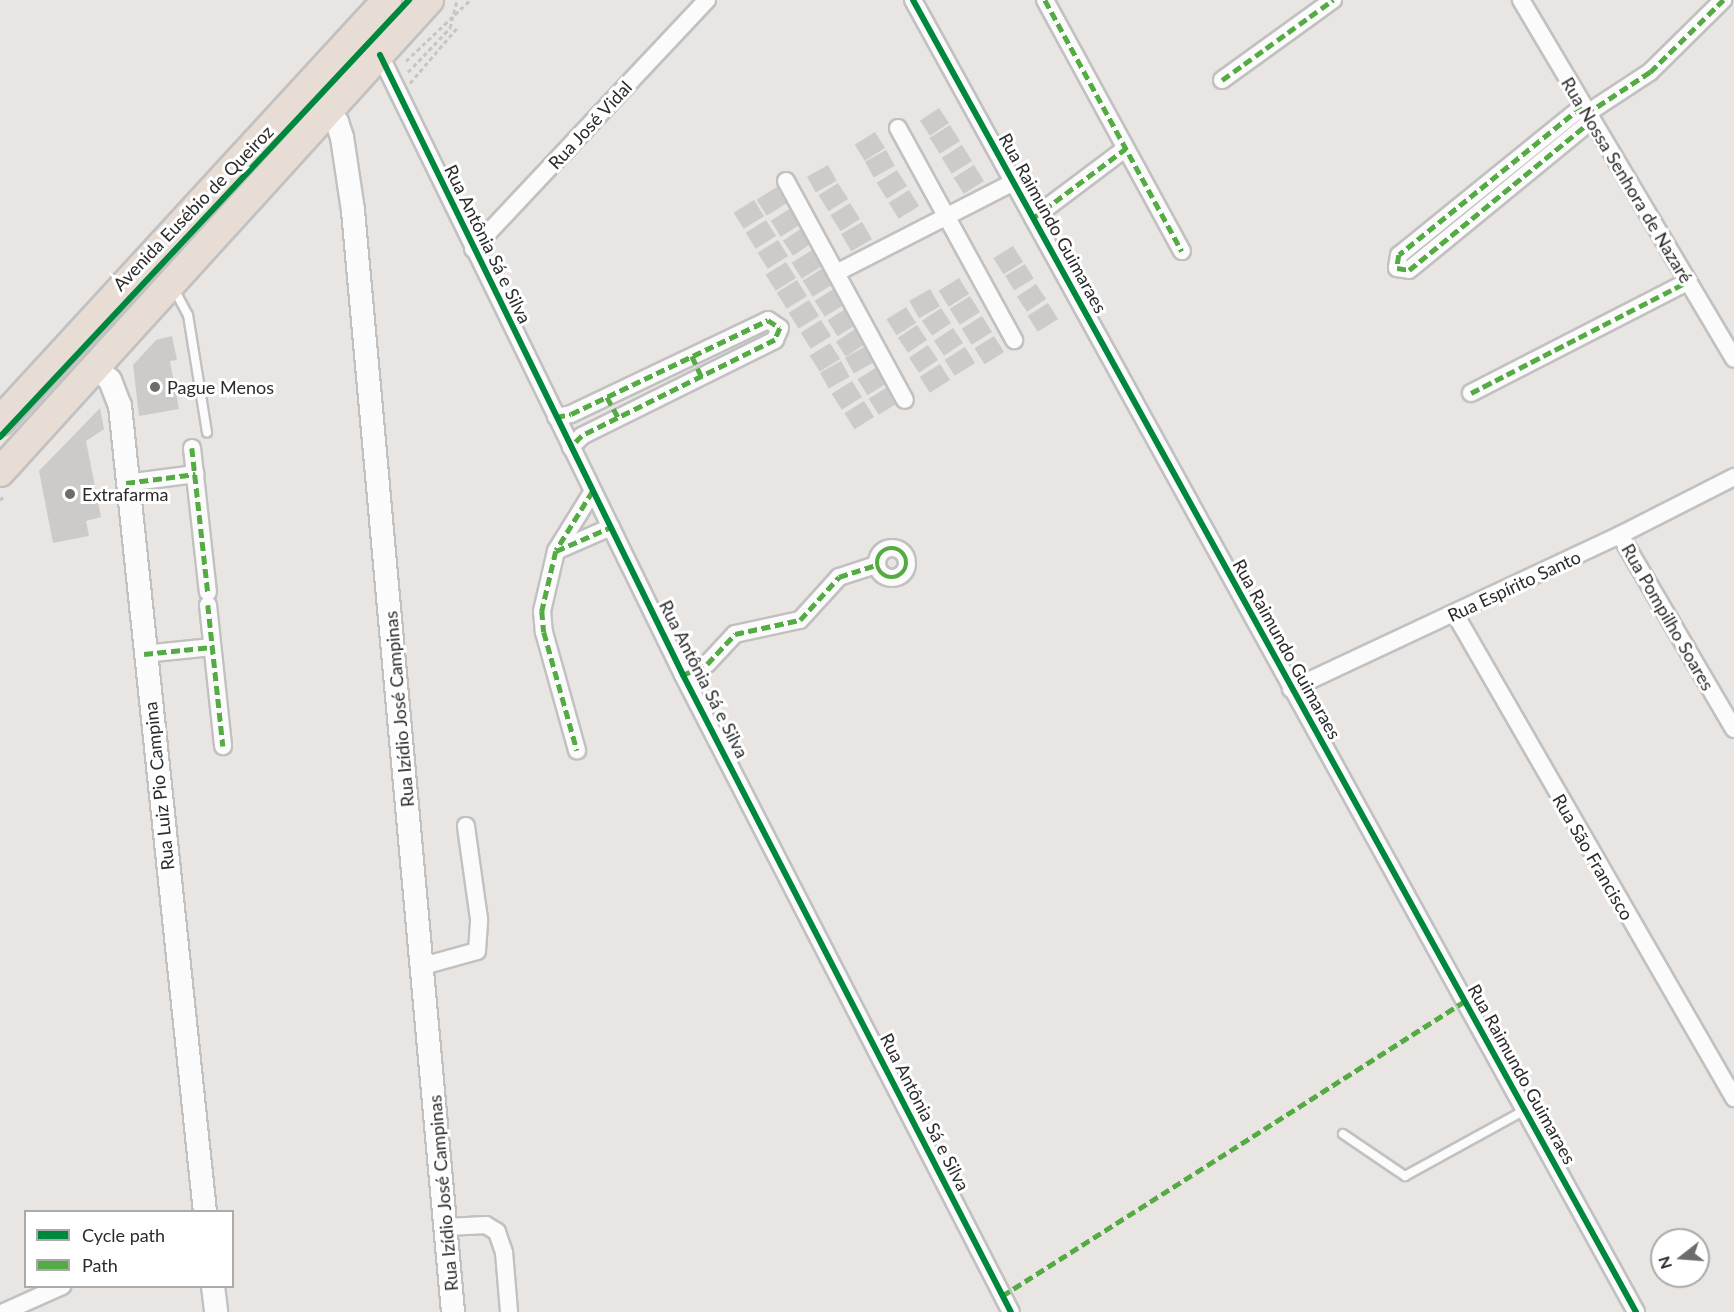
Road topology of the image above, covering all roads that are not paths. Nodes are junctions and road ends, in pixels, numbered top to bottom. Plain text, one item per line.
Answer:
1 (429, 0) edge
2 (707, 0) edge
3 (913, 0) edge
4 (1045, 0) edge
5 (1333, 0) edge
6 (1521, 0) edge
7 (1723, 0) edge
8 (373, 6) edge
9 (380, 55) junction
10 (1222, 80) dead end
11 (327, 112) junction
12 (1586, 114) junction
13 (898, 128) dead end
14 (1548, 146) junction
15 (1125, 150) junction
16 (786, 181) dead end
17 (1014, 182) junction
18 (947, 215) junction
19 (1033, 218) junction
20 (1418, 239) junction
21 (472, 249) junction
22 (1182, 251) dead end
23 (1430, 254) junction
24 (836, 273) junction
25 (1687, 282) junction
26 (172, 286) junction
27 (1014, 340) dead end
28 (692, 356) junction
29 (1734, 359) edge
30 (96, 368) junction
31 (702, 377) junction
32 (1471, 393) dead end
33 (607, 397) junction
34 (905, 400) dead end
35 (555, 417) junction
36 (619, 419) junction
37 (0, 421) edge
38 (207, 432) dead end
39 (570, 447) junction
40 (192, 448) dead end
41 (0, 472) edge
42 (195, 474) junction
43 (1734, 477) edge
44 (126, 483) junction
45 (593, 490) junction
46 (611, 527) junction
47 (1620, 535) junction
48 (556, 551) junction
49 (877, 564) dead end
50 (1455, 614) junction
51 (212, 646) junction
52 (144, 654) junction
53 (683, 675) junction
54 (1291, 688) junction
55 (1734, 729) edge
56 (223, 746) dead end
57 (577, 750) dead end
58 (466, 826) dead end
59 (423, 966) junction
60 (1734, 1098) edge
61 (1525, 1110) junction
62 (1343, 1134) dead end
63 (205, 1210) edge
64 (447, 1227) junction
65 (59, 1288) edge
66 (213, 1288) edge
67 (5, 1306) edge
68 (1634, 1311) edge
69 (216, 1312) edge
70 (453, 1312) edge
71 (510, 1312) edge
72 (1011, 1312) edge

1 - 9 highway, Avenida Eusébio de Queiroz
2 - 21 street, Rua José Vidal
3 - 17 street, Rua Raimundo Guimaraes
4 - 15 street
5 - 10 street
6 - 12 street, Rua Nossa Senhora de Nazaré
7 - 12 street
8 - 37 highway, Avenida Eusébio de Queiroz
9 - 11 highway, Avenida Eusébio de Queiroz
9 - 21 street, Rua Antônia Sá e Silva
11 - 26 highway, Avenida Eusébio de Queiroz
11 - 59 street, Rua Izídio José Campinas
12 - 14 street
12 - 25 street, Rua Nossa Senhora de Nazaré
13 - 18 street
14 - 20 street
14 - 23 street
15 - 19 street
15 - 22 street
16 - 24 street
17 - 18 street
17 - 19 street, Rua Raimundo Guimaraes
18 - 24 street
18 - 27 street
19 - 54 street, Rua Raimundo Guimaraes
20 - 23 street
20 - 23 street
21 - 35 street, Rua Antônia Sá e Silva
24 - 34 street
25 - 29 street, Rua Nossa Senhora de Nazaré
25 - 32 street
26 - 30 highway, Avenida Eusébio de Queiroz
26 - 38 lane
28 - 31 street
28 - 31 street
28 - 33 street
30 - 41 highway, Avenida Eusébio de Queiroz
30 - 44 street, Rua Luiz Pio Campina
31 - 36 street
33 - 35 street
33 - 36 street
35 - 39 street, Rua Antônia Sá e Silva
36 - 39 street
39 - 45 street, Rua Antônia Sá e Silva
40 - 42 street
42 - 44 street
42 - 51 street
43 - 47 street, Rua Espírito Santo
44 - 52 street, Rua Luiz Pio Campina
45 - 46 street, Rua Antônia Sá e Silva
45 - 48 street
46 - 48 street
46 - 53 street, Rua Antônia Sá e Silva
47 - 50 street, Rua Espírito Santo
47 - 55 street, Rua Pompilho Soares
48 - 57 street
49 - 53 street
50 - 54 street, Rua Espírito Santo
50 - 60 street, Rua São Francisco
51 - 52 street
51 - 56 street
52 - 63 street, Rua Luiz Pio Campina
53 - 72 street, Rua Antônia Sá e Silva
54 - 61 street, Rua Raimundo Guimaraes
58 - 59 street
59 - 64 street, Rua Izídio José Campinas
61 - 62 lane
61 - 68 street, Rua Raimundo Guimaraes
64 - 70 street, Rua Izídio José Campinas
64 - 71 street
65 - 67 street
66 - 69 street

